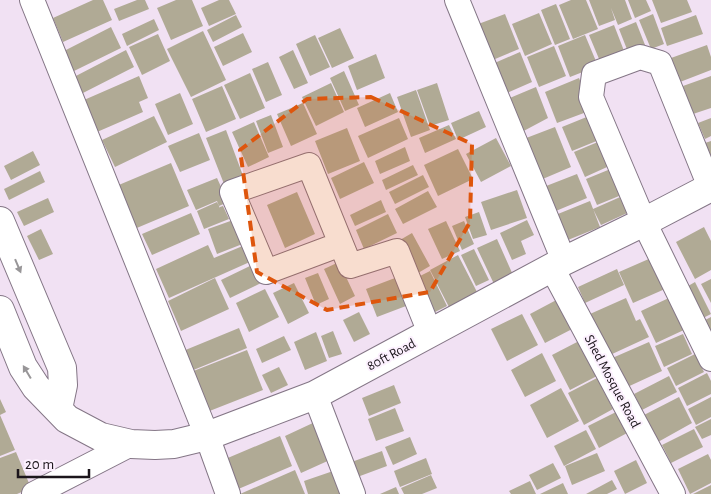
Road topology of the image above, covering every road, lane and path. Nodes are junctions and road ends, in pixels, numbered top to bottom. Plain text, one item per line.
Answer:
1 (32, 0) edge
2 (457, 0) edge
3 (710, 187) edge
4 (0, 221) edge
5 (644, 222) junction
6 (341, 244) junction
7 (558, 264) junction
8 (0, 310) edge
9 (430, 333) junction
10 (711, 359) edge
11 (315, 395) junction
12 (58, 409) junction
13 (207, 436) junction
14 (131, 444) junction
15 (46, 491) edge
16 (228, 494) edge
17 (353, 494) edge
18 (673, 494) edge

1 - 13 street
2 - 7 street, Shed Mosque Road
3 - 5 main road, 80ft Road
3 - 5 street
4 -> 12 main road
5 - 7 main road, 80ft Road
5 - 10 street
6 - 6 street
6 - 9 street
7 - 9 main road, 80ft Road
7 - 18 street, Shed Mosque Road
12 -> 8 main road, 80ft Road
9 - 11 main road, 80ft Road
11 - 13 main road, 80ft Road
11 - 17 street
12 - 14 main road, 80ft Road
13 - 14 main road, 80ft Road
13 - 16 street
14 - 15 street

